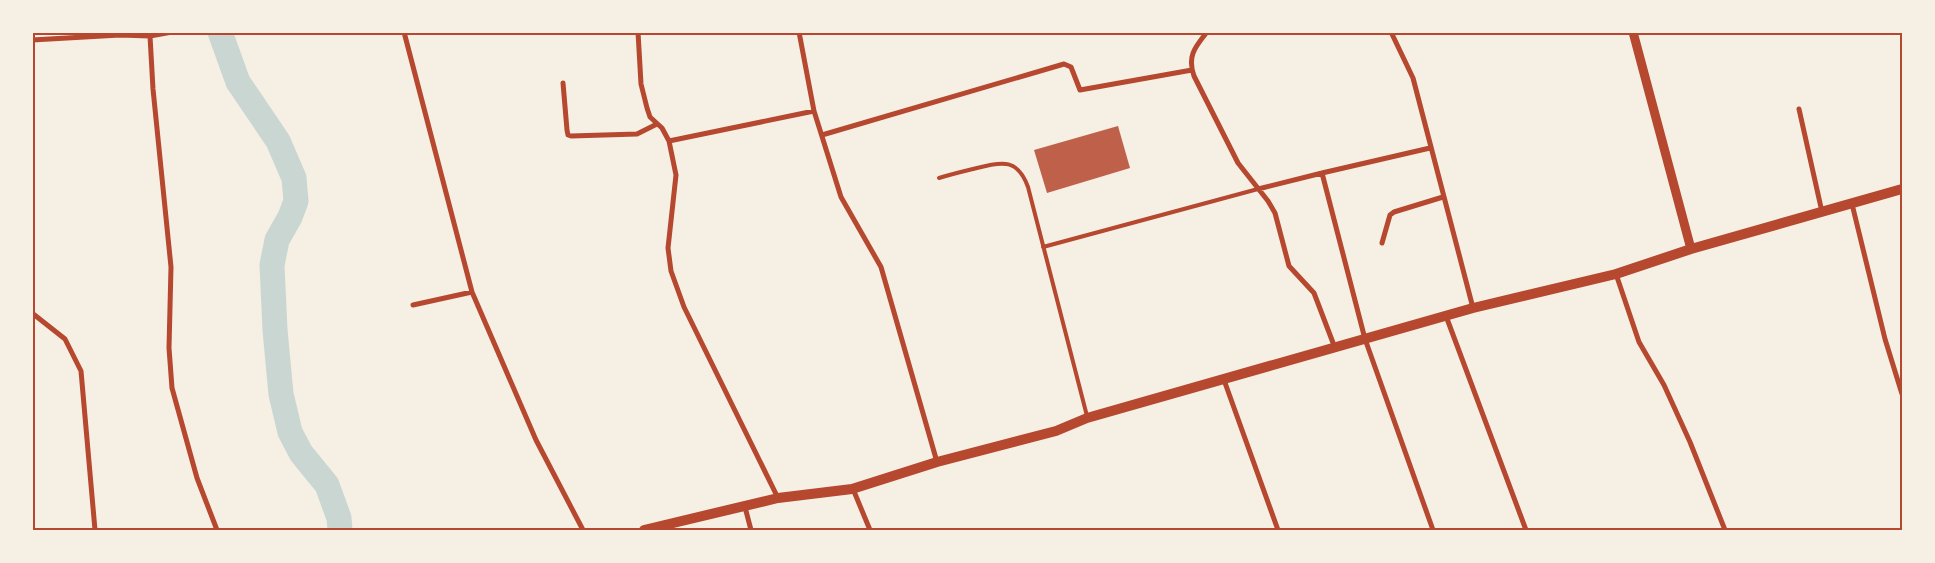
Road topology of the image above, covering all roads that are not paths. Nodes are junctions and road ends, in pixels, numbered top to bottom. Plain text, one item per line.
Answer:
1 (172, 32) edge
2 (404, 32) edge
3 (638, 32) edge
4 (799, 32) edge
5 (1207, 32) edge
6 (1391, 32) edge
7 (1633, 32) edge
8 (120, 34) edge
9 (150, 36) junction
10 (32, 40) edge
11 (1192, 70) junction
12 (563, 82) dead end
13 (1799, 109) dead end
14 (814, 111) junction
15 (657, 124) junction
16 (822, 135) junction
17 (669, 140) junction
18 (1430, 148) junction
19 (1322, 173) junction
20 (939, 178) dead end
21 (1258, 189) junction
22 (1902, 189) edge
23 (1443, 197) junction
24 (1852, 204) junction
25 (1822, 212) junction
26 (1382, 243) dead end
27 (1043, 247) junction
28 (1691, 249) junction
29 (1616, 274) junction
30 (472, 292) junction
31 (413, 305) dead end
32 (1474, 308) junction
33 (32, 313) edge
34 (1445, 316) junction
35 (1365, 339) junction
36 (1335, 348) junction
37 (1224, 380) junction
38 (1902, 394) edge
39 (1087, 418) junction
40 (938, 462) junction
41 (852, 489) junction
42 (778, 498) junction
43 (745, 507) junction
44 (95, 530) edge
45 (217, 530) edge
46 (584, 530) edge
47 (644, 530) edge
48 (751, 530) edge
49 (870, 530) edge
50 (1278, 530) edge
51 (1433, 530) edge
52 (1526, 530) edge
53 (1726, 530) edge

1 - 9 street
2 - 30 street
3 - 15 street
4 - 14 street
5 - 11 street
6 - 18 street
7 - 28 street
8 - 9 street
8 - 10 street
9 - 45 street
11 - 16 street
11 - 21 street
12 - 15 street
13 - 25 street
14 - 16 street
14 - 17 street
15 - 17 street
16 - 40 street
17 - 42 street
18 - 19 street
18 - 23 street
19 - 21 street
19 - 35 street
20 - 27 lane
21 - 27 lane
21 - 36 street
22 - 24 main road
23 - 26 street
23 - 32 street
24 - 25 main road
24 - 38 street
25 - 28 main road
27 - 39 lane
28 - 29 main road
29 - 32 main road
29 - 53 street
30 - 31 street
30 - 46 street
32 - 34 main road
33 - 44 street
34 - 35 main road
34 - 52 street
35 - 36 main road
35 - 51 street
36 - 37 main road
37 - 39 main road
37 - 50 street
39 - 40 main road
40 - 41 main road
41 - 42 main road
41 - 49 street
42 - 43 main road
43 - 47 main road
43 - 48 street

